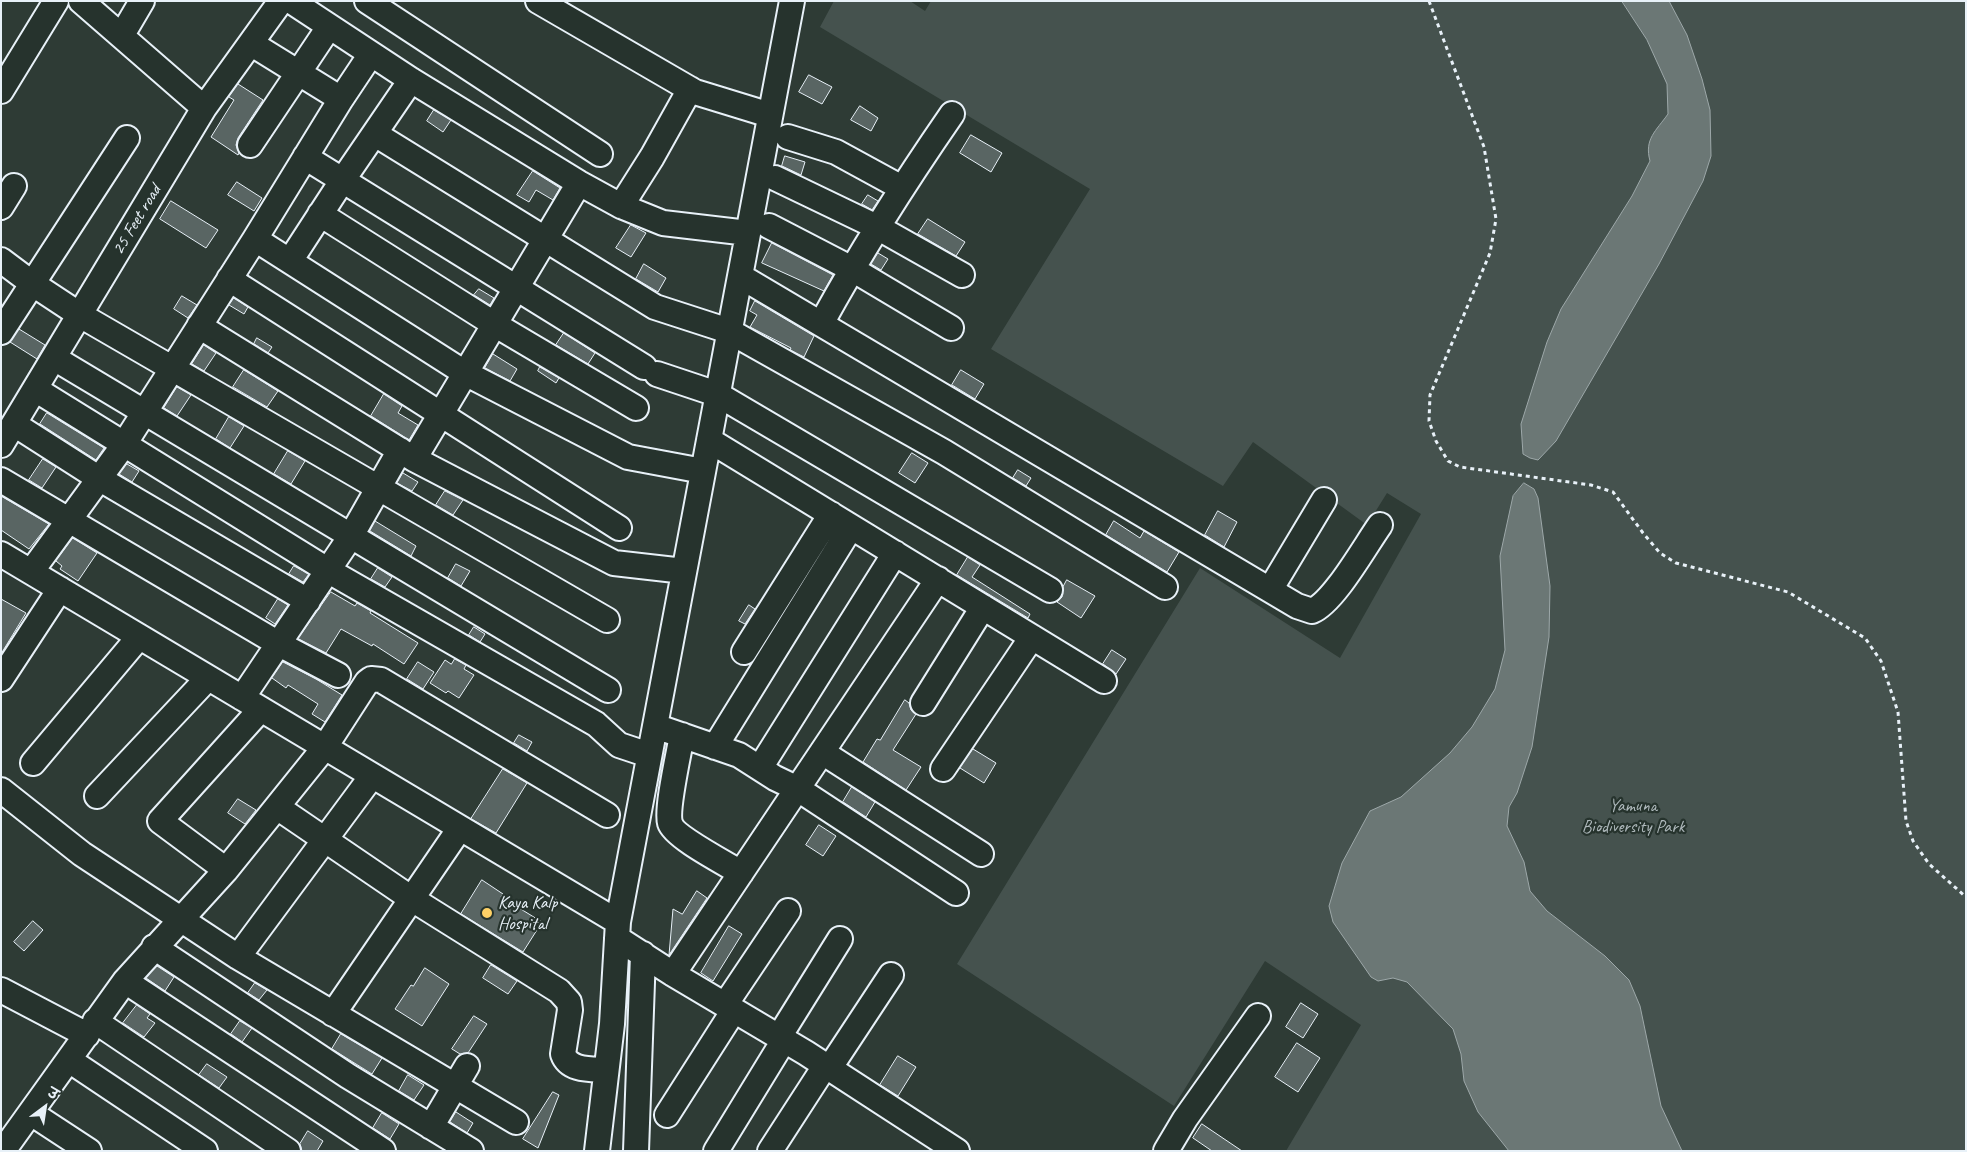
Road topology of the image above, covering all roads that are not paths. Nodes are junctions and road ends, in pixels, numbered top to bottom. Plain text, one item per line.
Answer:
1 (56, 1) edge
2 (82, 1) edge
3 (142, 1) edge
4 (281, 1) edge
5 (291, 1) edge
6 (367, 1) edge
7 (538, 1) edge
8 (792, 1) edge
9 (329, 27) junction
10 (122, 35) junction
11 (252, 44) junction
12 (371, 54) junction
13 (299, 74) junction
14 (411, 80) junction
15 (1, 91) edge
16 (696, 92) junction
17 (341, 99) junction
18 (204, 108) junction
19 (952, 114) dead end
20 (770, 115) junction
21 (375, 134) junction
22 (788, 137) dead end
23 (127, 138) dead end
24 (250, 145) dead end
25 (600, 154) dead end
26 (305, 157) junction
27 (775, 178) dead end
28 (342, 181) junction
29 (579, 183) junction
30 (14, 186) dead end
31 (902, 188) junction
32 (621, 206) junction
33 (1, 207) edge
34 (320, 214) junction
35 (877, 227) junction
36 (759, 230) junction
37 (255, 239) junction
38 (545, 240) junction
39 (1, 260) edge
40 (290, 262) junction
41 (852, 269) junction
42 (962, 275) dead end
43 (740, 276) junction
44 (229, 280) junction
45 (33, 284) junction
46 (515, 288) junction
47 (80, 315) junction
48 (494, 324) junction
49 (822, 324) junction
50 (199, 326) junction
51 (951, 328) dead end
52 (729, 331) junction
53 (1, 332) edge
54 (54, 358) junction
55 (173, 369) junction
56 (465, 373) junction
57 (35, 389) junction
58 (717, 394) junction
59 (636, 408) dead end
60 (145, 412) junction
61 (440, 414) junction
62 (14, 424) junction
63 (709, 440) junction
64 (1, 445) edge
65 (123, 446) junction
66 (407, 454) junction
67 (703, 470) junction
68 (100, 479) junction
69 (1, 480) edge
70 (378, 488) junction
71 (1324, 500) dead end
72 (831, 514) junction
73 (69, 521) junction
74 (1380, 525) dead end
75 (851, 527) junction
76 (619, 528) dead end
77 (351, 536) junction
78 (895, 553) junction
79 (1, 554) edge
80 (328, 571) junction
81 (684, 571) junction
82 (31, 572) junction
83 (938, 579) junction
84 (1165, 587) dead end
85 (60, 589) junction
86 (1050, 590) dead end
87 (1270, 590) junction
88 (308, 601) junction
89 (983, 607) junction
90 (607, 620) dead end
91 (140, 637) junction
92 (1032, 637) junction
93 (279, 644) junction
94 (744, 652) dead end
95 (338, 675) dead end
96 (208, 678) junction
97 (1, 679) edge
98 (1104, 681) dead end
99 (608, 690) dead end
100 (923, 703) dead end
101 (252, 704) junction
102 (655, 726) junction
103 (682, 736) junction
104 (325, 747) junction
105 (714, 747) junction
106 (822, 752) junction
107 (649, 755) junction
108 (33, 764) dead end
109 (760, 768) junction
110 (943, 769) dead end
111 (372, 776) junction
112 (798, 789) junction
113 (1, 790) edge
114 (97, 796) dead end
115 (277, 807) junction
116 (607, 815) dead end
117 (460, 828) junction
118 (325, 840) junction
119 (981, 854) dead end
120 (226, 870) junction
121 (741, 873) junction
122 (956, 893) dead end
123 (412, 900) junction
124 (788, 911) dead end
125 (180, 919) junction
126 (617, 930) junction
127 (840, 939) dead end
128 (154, 947) junction
129 (643, 954) junction
130 (238, 957) junction
131 (673, 974) junction
132 (891, 974) dead end
133 (125, 982) junction
134 (1, 990) edge
135 (729, 1007) junction
136 (333, 1014) junction
137 (1258, 1016) dead end
138 (91, 1028) junction
139 (782, 1038) junction
140 (69, 1060) junction
141 (467, 1066) dead end
142 (827, 1067) junction
143 (606, 1070) junction
144 (455, 1086) junction
145 (30, 1113) junction
146 (668, 1116) dead end
147 (516, 1122) dead end
148 (431, 1127) junction
149 (3, 1151) edge
150 (89, 1151) edge
151 (205, 1151) edge
152 (288, 1151) edge
153 (383, 1151) edge
154 (471, 1151) edge
155 (597, 1151) edge
156 (636, 1151) edge
157 (716, 1151) edge
158 (770, 1151) edge
159 (957, 1151) edge
160 (1166, 1151) edge

1 - 15 street
2 - 10 street
3 - 10 street
4 - 11 street, 25 Feet road
5 - 9 street
6 - 25 street
7 - 16 street
8 - 20 street
9 - 12 street
9 - 13 street
10 - 18 street
11 - 13 street
11 - 18 street, 25 Feet road
12 - 14 street
12 - 17 street
13 - 17 street
13 - 24 street
14 - 21 street
14 - 29 street
16 - 20 street
16 - 32 street
17 - 26 street
18 - 47 street, 25 Feet road
19 - 31 street
20 - 36 street
21 - 28 street
21 - 38 street
22 - 31 street
23 - 45 street
26 - 28 street
26 - 37 street
27 - 35 street
28 - 34 street
28 - 46 street
29 - 32 street
29 - 38 street
30 - 33 street
31 - 35 street
32 - 36 street
34 - 40 street
34 - 48 street
35 - 41 street
35 - 42 street
36 - 41 street
36 - 43 street
37 - 40 street
37 - 44 street
38 - 46 street
38 - 52 street
39 - 45 street
40 - 56 street
41 - 49 street
41 - 51 street
43 - 49 street
43 - 52 street
44 - 50 street
44 - 61 street
45 - 47 street
45 - 53 street
46 - 48 street
46 - 58 street
47 - 54 street, 25 Feet road
47 - 55 street
48 - 56 street
48 - 59 street
49 - 87 street
50 - 55 street
50 - 66 street
52 - 58 street
52 - 84 street
54 - 57 street, 25 Feet road
54 - 60 street
55 - 60 street
55 - 70 street
56 - 61 street
56 - 67 street
57 - 62 street, 25 Feet road
57 - 65 street
58 - 63 street
58 - 86 street
60 - 65 street
60 - 77 street
61 - 66 street
61 - 76 street
62 - 64 street, 25 Feet road
62 - 68 street
63 - 67 street
63 - 72 street
65 - 68 street
65 - 80 street
66 - 70 street
66 - 81 street
67 - 81 street
68 - 73 street
68 - 88 street
69 - 73 street
70 - 77 street
70 - 90 street
71 - 87 street
72 - 75 street
72 - 94 street
73 - 82 street
73 - 93 street
74 - 87 street
75 - 78 street
75 - 105 street
77 - 80 street
77 - 99 street
78 - 83 street
78 - 109 street
79 - 82 street
80 - 88 street
80 - 107 street
81 - 102 street
82 - 85 street
83 - 89 street
83 - 106 street
85 - 91 street
85 - 97 street
88 - 93 street
89 - 92 street
89 - 100 street
91 - 96 street
91 - 108 street
92 - 98 street
92 - 110 street
93 - 95 street
93 - 101 street
96 - 101 street
96 - 114 street
101 - 104 street
101 - 120 street
102 - 103 street
102 - 107 street
103 - 105 street
103 - 121 street
104 - 111 street
104 - 115 street
104 - 116 street
105 - 109 street
106 - 112 street
106 - 119 street
107 - 126 street
109 - 112 street
111 - 117 street
111 - 118 street
112 - 121 street
112 - 122 street
113 - 125 street
115 - 118 street
115 - 120 street
117 - 123 street
117 - 126 street
118 - 123 street
118 - 130 street
120 - 125 street
121 - 131 street
123 - 136 street
123 - 143 street
124 - 135 street
125 - 128 street
125 - 130 street
126 - 129 street
126 - 143 street
127 - 139 street
128 - 133 street
128 - 148 street
129 - 131 street
129 - 156 street
130 - 136 street
131 - 135 street
132 - 142 street
133 - 138 street
133 - 153 street
134 - 138 street
135 - 139 street
135 - 146 street
136 - 144 street
137 - 160 street
138 - 140 street
138 - 152 street
139 - 142 street
139 - 157 street
140 - 145 street
140 - 151 street
141 - 144 street
142 - 158 street
142 - 159 street
143 - 155 street
144 - 147 street
144 - 148 street
145 - 149 street
145 - 150 street
148 - 154 street

